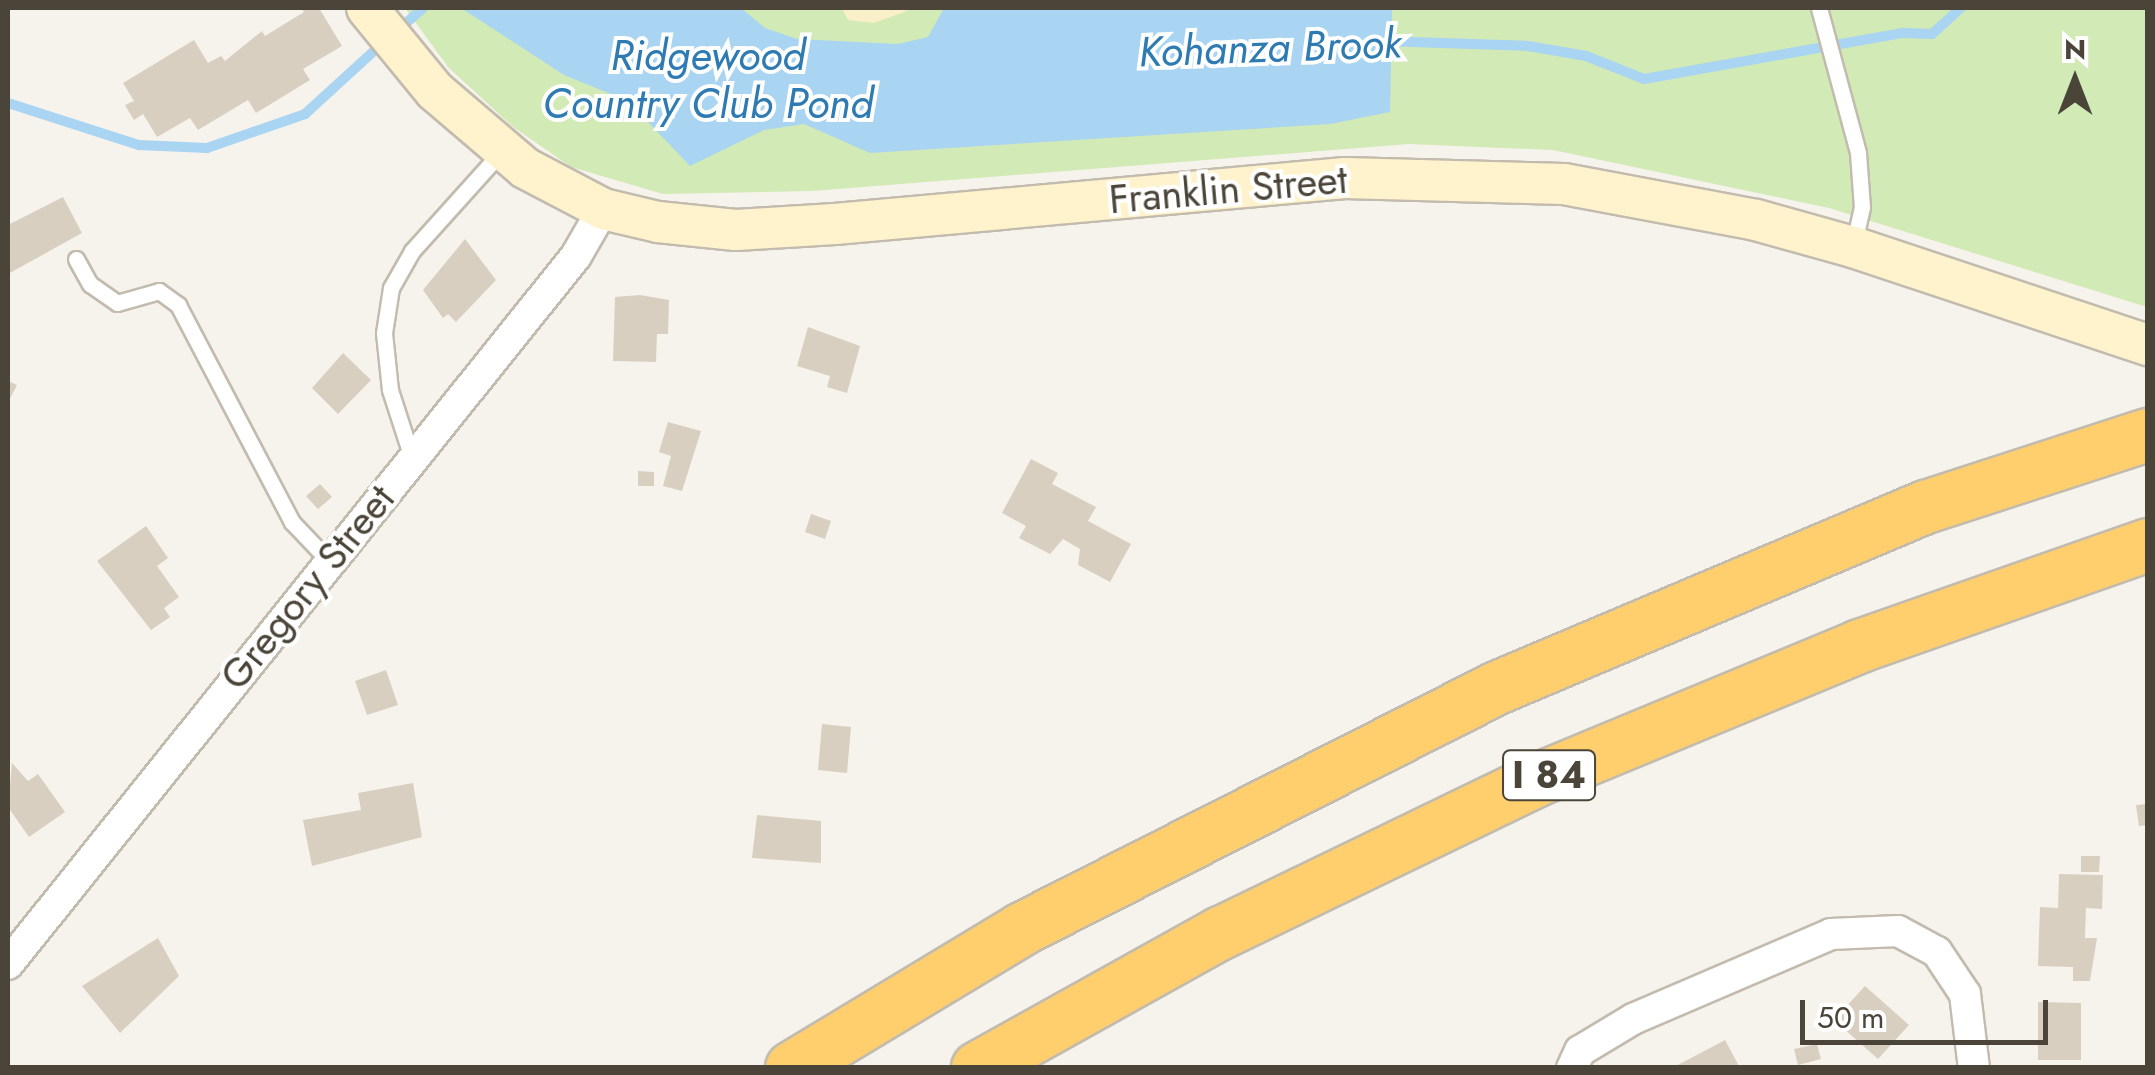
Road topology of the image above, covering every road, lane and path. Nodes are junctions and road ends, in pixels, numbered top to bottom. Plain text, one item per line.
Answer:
1 (1819, 8) edge
2 (383, 30) edge
3 (502, 150) junction
4 (603, 209) junction
5 (1853, 247) junction
6 (76, 259) dead end
7 (2148, 345) edge
8 (2148, 435) edge
9 (412, 458) junction
10 (2148, 545) edge
11 (328, 561) junction
12 (8, 964) edge
13 (792, 1068) edge
14 (978, 1068) edge
15 (1572, 1068) edge
16 (1974, 1068) edge

1 - 5 lane
2 - 3 main road, Franklin Street
3 - 4 main road, Franklin Street
3 - 9 lane
4 - 5 main road, Franklin Street
4 - 9 street, Gregory Street
5 - 7 main road, Franklin Street
6 - 11 lane
8 - 13 highway, I 84
9 - 11 street, Gregory Street
10 - 14 highway, I 84
11 - 12 street, Gregory Street
15 - 16 street

